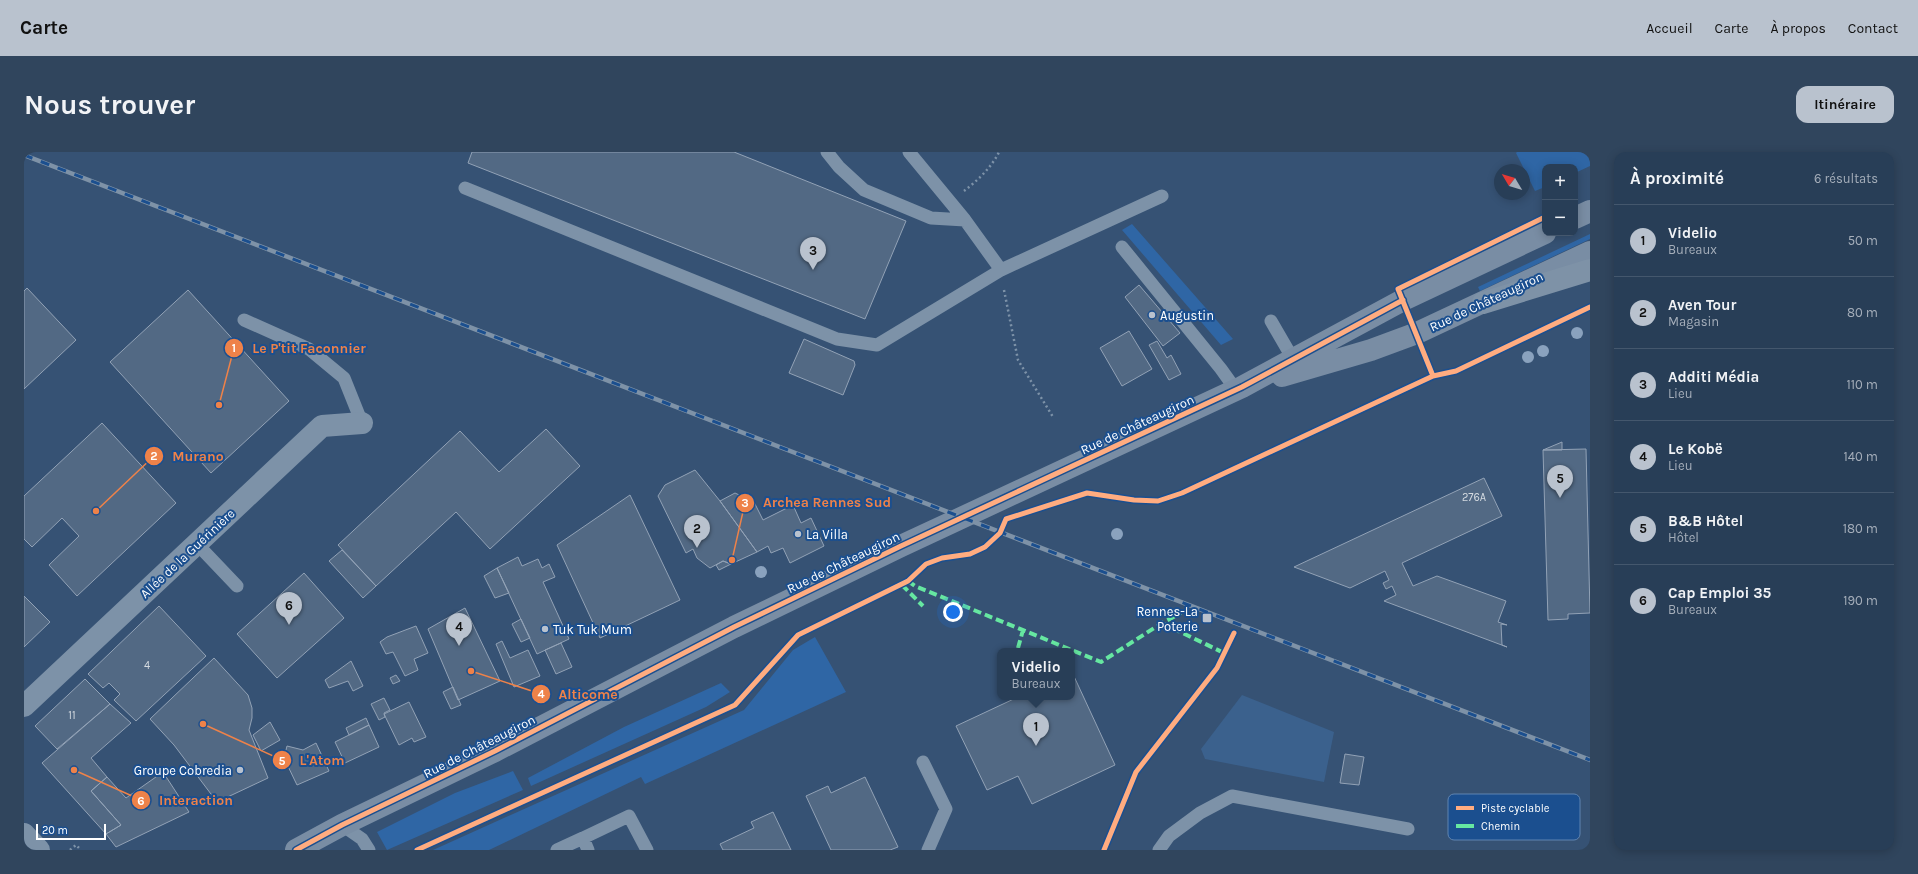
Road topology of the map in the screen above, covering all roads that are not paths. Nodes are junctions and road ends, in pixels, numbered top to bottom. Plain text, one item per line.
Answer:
1 (827, 152) edge
2 (909, 152) edge
3 (465, 188) dead end
4 (1162, 196) dead end
5 (1590, 211) edge
6 (1578, 217) edge
7 (965, 220) junction
8 (1542, 233) edge
9 (1122, 247) dead end
10 (1590, 252) edge
11 (1001, 270) junction
12 (1590, 270) edge
13 (1484, 303) junction
14 (244, 320) dead end
15 (1270, 321) dead end
16 (1293, 359) junction
17 (1239, 388) junction
18 (362, 423) joint
19 (197, 544) junction
20 (237, 586) dead end
21 (24, 706) edge
22 (923, 762) dead end
23 (342, 825) junction
24 (1408, 829) dead end
25 (24, 834) edge
26 (586, 844) edge
27 (39, 850) edge
28 (296, 850) edge
29 (369, 850) edge
30 (557, 850) edge
31 (647, 850) edge
32 (928, 850) edge
33 (1159, 850) edge

1 - 7 lane
2 - 7 lane
3 - 11 lane
4 - 11 lane
5 - 6 main road
7 - 11 lane
8 - 16 main road, Rue de Châteaugiron
9 - 17 lane
10 - 13 main road, Rue de Châteaugiron
12 - 13 highway
13 - 17 main road, Rue de Châteaugiron
14 - 18 lane
15 - 16 lane
16 - 17 main road, Rue de Châteaugiron
17 - 23 main road, Rue de Châteaugiron
18 - 19 street, Allée de la Guérinière
19 - 20 lane
19 - 21 street, Allée de la Guérinière
22 - 32 lane
23 - 28 main road, Rue de Châteaugiron
23 - 29 lane
24 - 33 lane
25 - 27 street
26 - 30 lane
26 - 31 lane

